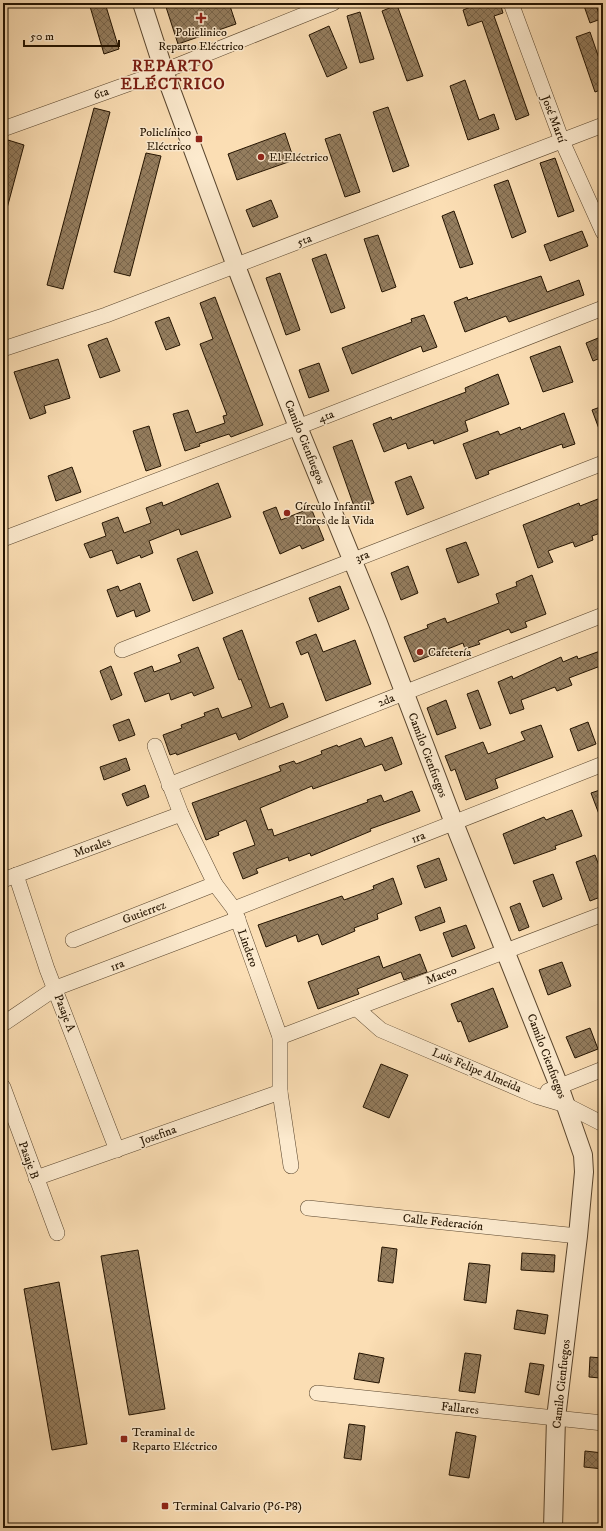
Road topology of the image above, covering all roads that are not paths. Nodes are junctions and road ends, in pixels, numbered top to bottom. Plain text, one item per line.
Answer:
1 (142, 3) edge
2 (333, 3) edge
3 (511, 3) edge
4 (164, 70) junction
5 (603, 125) edge
6 (3, 129) edge
7 (562, 141) junction
8 (603, 232) edge
9 (236, 266) junction
10 (603, 308) edge
11 (3, 349) edge
12 (298, 427) junction
13 (603, 463) edge
14 (3, 539) edge
15 (353, 560) junction
16 (603, 615) edge
17 (122, 650) dead end
18 (405, 693) junction
19 (155, 746) dead end
20 (603, 764) edge
21 (169, 785) junction
22 (181, 814) junction
23 (454, 823) junction
24 (10, 878) edge
25 (215, 884) junction
26 (236, 914) junction
27 (603, 914) edge
28 (72, 940) dead end
29 (506, 951) junction
30 (56, 988) junction
31 (356, 1008) junction
32 (3, 1024) edge
33 (280, 1037) junction
34 (603, 1069) edge
35 (559, 1086) junction
36 (3, 1087) edge
37 (280, 1092) junction
38 (536, 1096) junction
39 (566, 1105) junction
40 (603, 1124) edge
41 (117, 1150) junction
42 (291, 1166) dead end
43 (36, 1178) junction
44 (308, 1208) dead end
45 (56, 1233) dead end
46 (578, 1236) junction
47 (317, 1394) dead end
48 (556, 1418) junction
49 (603, 1423) edge
50 (553, 1528) edge

1 - 4 street, Camilo Cienfuegos
2 - 4 street, 6ta
3 - 7 street, José Martí
4 - 6 street, 6ta
4 - 9 street, Camilo Cienfuegos
5 - 7 street, 5ta
7 - 8 street, José Martí
7 - 9 street, 5ta
9 - 11 street, 5ta
9 - 12 street, Camilo Cienfuegos
10 - 12 street, 4ta
12 - 14 street, 4ta
12 - 15 street, Camilo Cienfuegos
13 - 15 street, 3ra
15 - 17 street, 3ra
15 - 18 street, Camilo Cienfuegos
16 - 18 street, 2da
18 - 21 street, 2da
18 - 23 street, Camilo Cienfuegos
19 - 21 street, Lindero
20 - 23 street, 1ra
21 - 22 street, Lindero
22 - 24 street, Morales
22 - 25 street, Lindero
23 - 26 street, 1ra
23 - 29 street, Camilo Cienfuegos
24 - 30 street, Pasaje A
25 - 26 street, Lindero
25 - 28 street, Gutierrez
26 - 30 street, 1ra
26 - 33 street, Lindero
27 - 29 street, Maceo
29 - 31 street, Maceo
29 - 35 street, Camilo Cienfuegos
30 - 32 street, 1ra
30 - 41 street, Pasaje A
31 - 33 street, Maceo
31 - 38 street, Luis Felipe Almeida
33 - 37 street, Lindero
34 - 35 street
35 - 38 street
35 - 39 street, Camilo Cienfuegos
36 - 43 street, Pasaje B
37 - 41 street, Josefina
37 - 42 street, Lindero
38 - 39 street, Luis Felipe Almeida
39 - 40 street, Luis Felipe Almeida
39 - 46 street, Camilo Cienfuegos
41 - 43 street, Josefina
43 - 45 street, Pasaje B
44 - 46 street, Calle Federación
46 - 48 street, Camilo Cienfuegos
47 - 48 street, Fallares
48 - 49 street, Fallares
48 - 50 street, Camilo Cienfuegos

